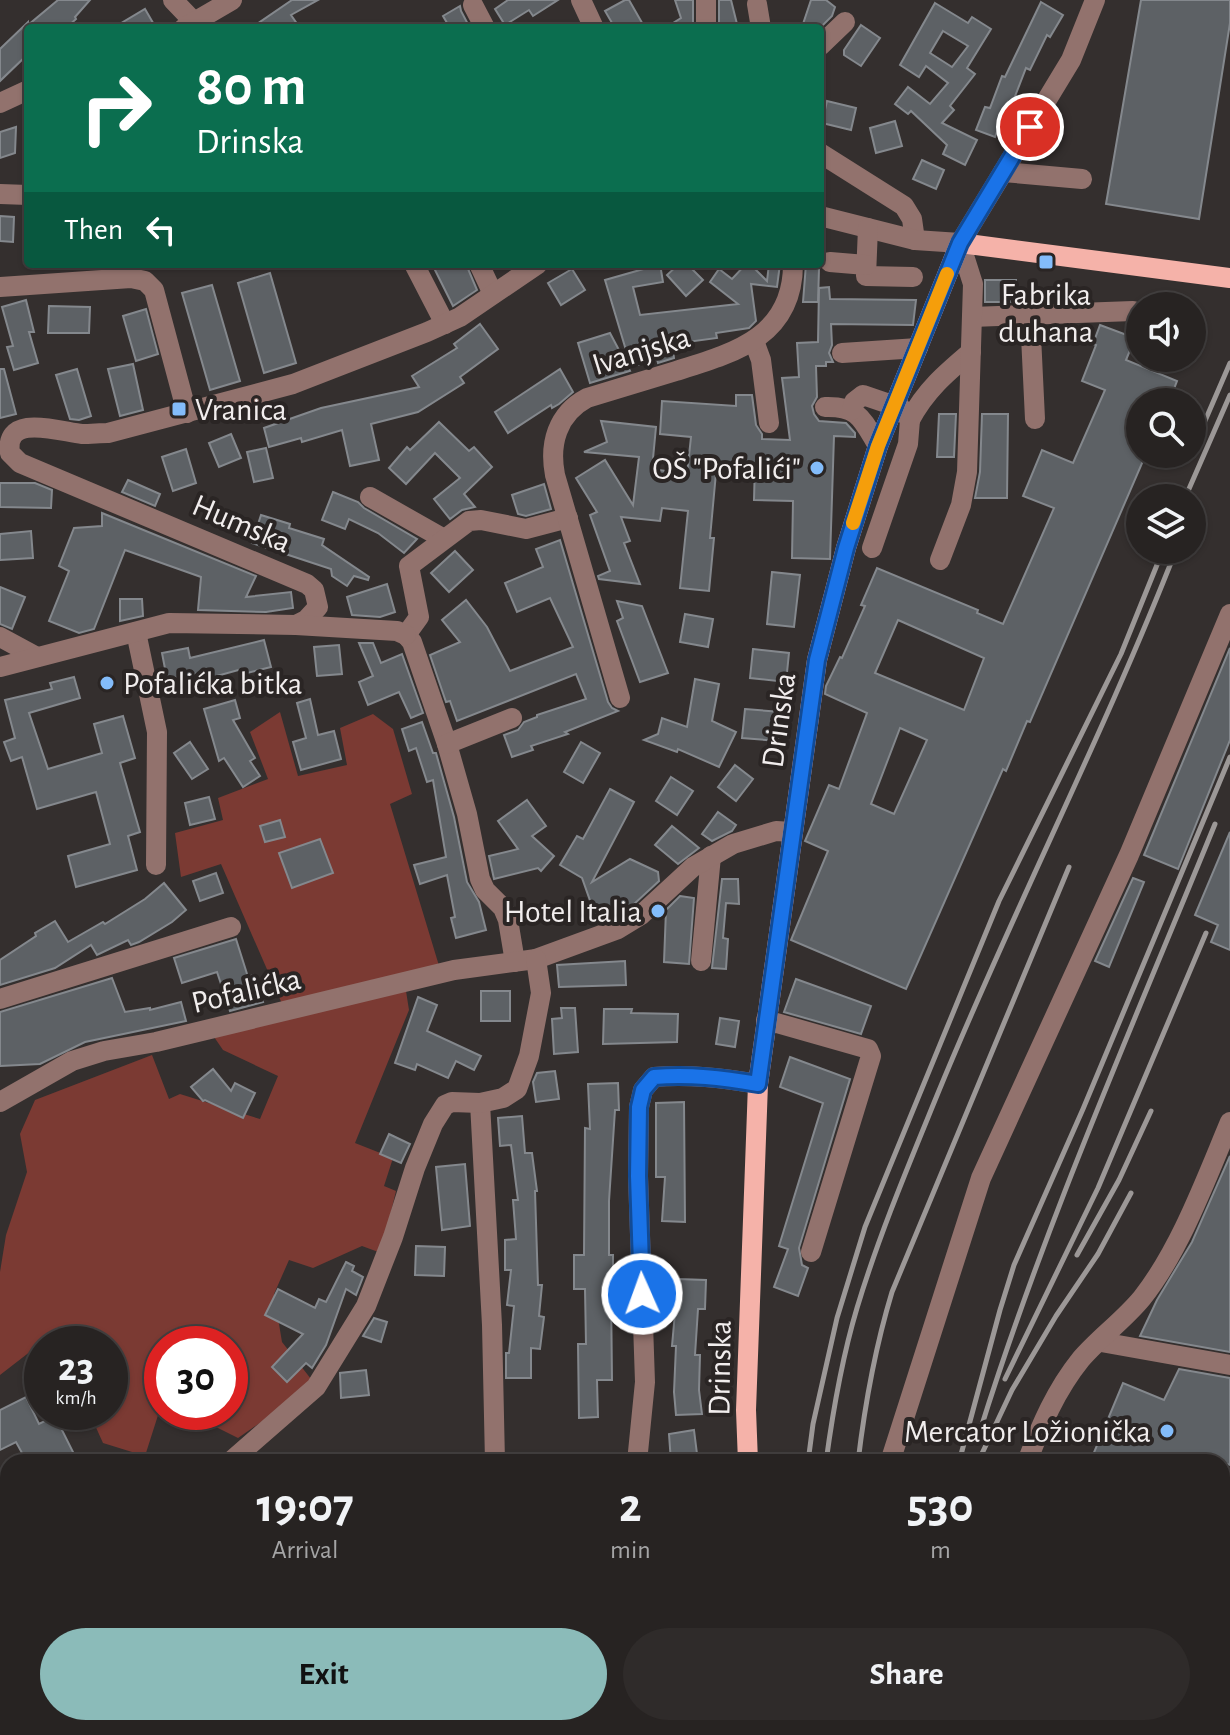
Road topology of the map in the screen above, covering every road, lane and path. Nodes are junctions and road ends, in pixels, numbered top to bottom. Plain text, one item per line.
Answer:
1 (173, 0) edge
2 (232, 0) edge
3 (581, 0) edge
4 (706, 0) edge
5 (1095, 0) edge
6 (758, 1) edge
7 (473, 5) dead end
8 (845, 22) dead end
9 (189, 24) edge
10 (193, 24) edge
11 (483, 24) edge
12 (592, 24) edge
13 (706, 24) edge
14 (761, 24) edge
15 (824, 42) edge
16 (24, 92) edge
17 (0, 103) edge
18 (824, 156) edge
19 (1003, 172) junction
20 (1082, 179) dead end
21 (0, 194) edge
22 (24, 195) edge
23 (824, 217) edge
24 (868, 228) junction
25 (915, 240) junction
26 (960, 243) junction
27 (830, 262) dead end
28 (866, 265) junction
29 (416, 268) edge
30 (481, 268) edge
31 (532, 268) edge
32 (792, 268) edge
33 (913, 277) dead end
34 (1230, 278) edge
35 (0, 287) edge
36 (493, 294) junction
37 (1126, 311) edge
38 (1030, 315) junction
39 (972, 317) junction
40 (445, 324) junction
41 (754, 341) junction
42 (918, 348) junction
43 (971, 352) junction
44 (842, 353) dead end
45 (825, 407) dead end
46 (852, 410) junction
47 (187, 413) junction
48 (903, 413) junction
49 (1035, 419) dead end
50 (769, 423) dead end
51 (878, 446) junction
52 (5, 455) edge
53 (370, 497) dead end
54 (568, 518) junction
55 (444, 539) junction
56 (872, 548) dead end
57 (940, 560) dead end
58 (1230, 614) edge
59 (296, 625) junction
60 (136, 632) junction
61 (406, 635) junction
62 (0, 637) edge
63 (37, 657) junction
64 (0, 667) edge
65 (620, 698) dead end
66 (512, 718) dead end
67 (447, 744) junction
68 (792, 832) junction
69 (711, 856) junction
70 (156, 865) dead end
71 (231, 927) dead end
72 (525, 961) junction
73 (701, 961) dead end
74 (0, 999) edge
75 (766, 1020) junction
76 (758, 1084) junction
77 (0, 1102) edge
78 (480, 1103) junction
79 (1230, 1122) edge
80 (811, 1252) dead end
81 (1101, 1342) junction
82 (1230, 1365) edge
83 (239, 1454) edge
84 (495, 1454) edge
85 (638, 1454) edge
86 (748, 1454) edge
87 (893, 1454) edge
88 (1030, 1454) edge

1 - 9 street
2 - 10 street
3 - 12 street
4 - 13 street
5 - 19 street
6 - 14 street
7 - 11 street
8 - 15 street
16 - 17 street
18 - 25 street
19 - 20 street
19 - 26 street
21 - 22 street
23 - 24 street
24 - 25 street
24 - 28 street
25 - 26 street
26 - 34 main road
26 - 39 street
26 - 42 main road, Drinska
27 - 28 street
28 - 33 street
29 - 40 street
30 - 36 street
31 - 36 street, Humska
32 - 41 street, Ivanjska
35 - 47 street
36 - 40 street, Humska
37 - 38 street
38 - 39 street
38 - 49 street
39 - 43 street
40 - 47 street, Humska
41 - 50 street
41 - 54 street, Ivanjska
42 - 44 street
42 - 48 main road, Drinska
43 - 48 street
43 - 57 street
45 - 46 street
46 - 48 street
46 - 51 street
47 - 52 street, Humska
48 - 51 main road, Drinska
48 - 56 street
51 - 68 main road, Drinska
52 - 59 street, Humska
53 - 55 street
54 - 55 street
54 - 65 street, Ivanjska
55 - 61 street
58 - 87 street
59 - 60 street
59 - 61 street
60 - 63 street
60 - 70 street
61 - 67 street
62 - 63 street
63 - 64 street
66 - 67 street
67 - 72 street
68 - 69 street, Pofalićka
68 - 75 main road, Drinska
69 - 72 street, Pofalićka
69 - 73 street
71 - 74 street
72 - 77 street, Pofalićka
72 - 78 street
75 - 76 main road, Drinska
75 - 80 street
76 - 85 street
76 - 86 main road, Drinska
78 - 83 street
78 - 84 street
79 - 81 street
81 - 82 street
81 - 88 street

